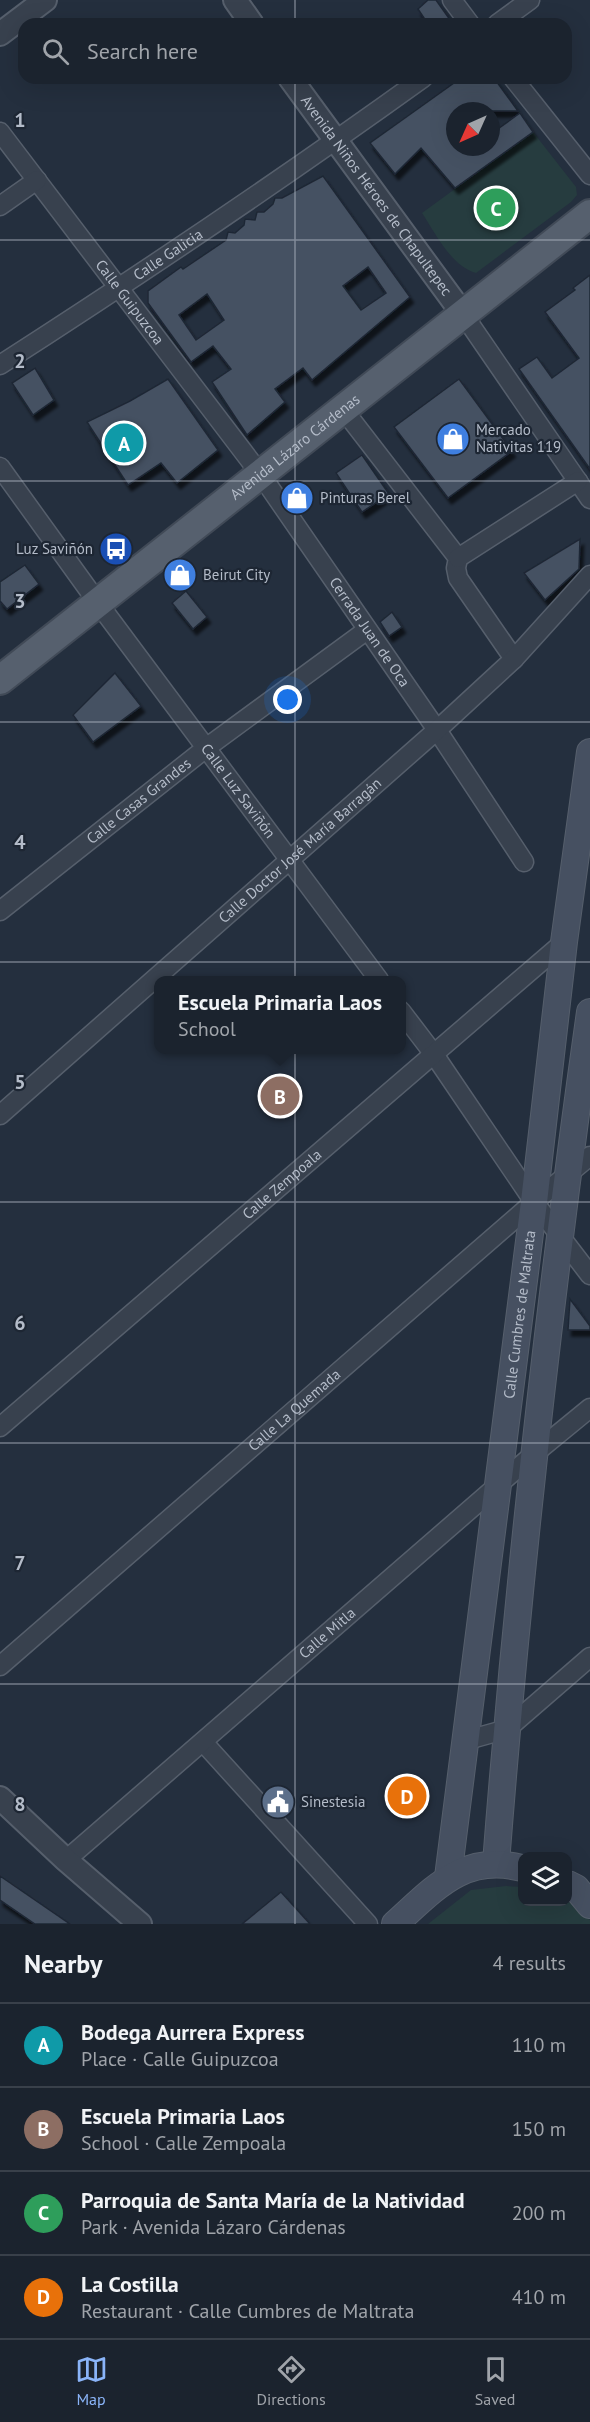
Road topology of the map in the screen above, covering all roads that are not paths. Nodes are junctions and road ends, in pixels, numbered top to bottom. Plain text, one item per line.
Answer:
1 (45, 0) edge
2 (235, 0) edge
3 (452, 0) edge
4 (530, 0) edge
5 (20, 18) edge
6 (248, 18) edge
7 (466, 18) edge
8 (505, 18) edge
9 (18, 20) edge
10 (0, 33) edge
11 (294, 84) edge
12 (415, 84) edge
13 (518, 84) edge
14 (0, 132) edge
15 (334, 142) junction
16 (590, 175) edge
17 (37, 180) junction
18 (0, 206) edge
19 (590, 214) edge
20 (118, 289) junction
21 (462, 314) junction
22 (0, 365) edge
23 (343, 409) junction
24 (0, 467) edge
25 (261, 475) junction
26 (578, 481) junction
27 (590, 499) edge
28 (458, 558) junction
29 (590, 575) edge
30 (98, 603) junction
31 (367, 630) junction
32 (514, 659) junction
33 (0, 680) edge
34 (437, 730) junction
35 (206, 748) junction
36 (590, 752) edge
37 (289, 860) junction
38 (524, 861) dead end
39 (0, 911) edge
40 (564, 942) junction
41 (158, 976) edge
42 (375, 976) edge
43 (154, 979) edge
44 (590, 1012) edge
45 (406, 1016) edge
46 (433, 1053) junction
47 (0, 1115) edge
48 (590, 1156) edge
49 (567, 1177) junction
50 (534, 1202) junction
51 (559, 1233) junction
52 (590, 1275) edge
53 (590, 1408) edge
54 (0, 1427) edge
55 (535, 1453) junction
56 (497, 1487) junction
57 (590, 1657) edge
58 (0, 1666) edge
59 (507, 1729) junction
60 (464, 1741) junction
61 (203, 1742) junction
62 (0, 1798) edge
63 (66, 1860) junction
64 (496, 1863) junction
65 (518, 1867) edge
66 (448, 1877) junction
67 (140, 1924) edge
68 (368, 1924) edge
69 (395, 1924) edge

1 - 5 street
2 - 6 street
3 - 7 street
4 - 8 street
9 - 10 street
11 - 15 street, Avenida Niños Héroes de Chapultepec
12 - 15 street, Calle Galicia
13 - 16 street
14 - 17 street, Calle Guipuzcoa
15 - 20 street, Calle Galicia
15 - 21 street, Avenida Niños Héroes de Chapultepec
17 - 18 street
17 - 20 street, Calle Guipuzcoa
19 - 21 main road, Avenida Lázaro Cárdenas
20 - 22 street, Calle Galicia
20 - 25 street, Calle Guipuzcoa
21 - 23 main road, Avenida Lázaro Cárdenas
21 - 26 street
23 - 25 main road, Avenida Lázaro Cárdenas
23 - 28 street
24 - 30 street, Calle Luz Saviñón
25 - 30 main road, Avenida Lázaro Cárdenas
25 - 31 street, Cerrada Juan de Oca
26 - 27 street
26 - 28 street
28 - 32 street
29 - 32 street, Calle Doctor José María Barragán
30 - 33 main road, Avenida Lázaro Cárdenas
30 - 35 street, Calle Luz Saviñón
31 - 34 street, Cerrada Juan de Oca
31 - 35 street, Calle Casas Grandes
32 - 34 street, Calle Doctor José María Barragán
34 - 37 street, Calle Doctor José María Barragán
34 - 38 street, Cerrada Juan de Oca
35 - 37 street, Calle Luz Saviñón
35 - 39 street, Calle Casas Grandes
36 - 40 main road, Calle Cumbres de Maltrata
37 - 41 street, Calle Doctor José María Barragán
37 - 42 street, Calle Luz Saviñón
40 - 46 street, Calle Zempoala
40 - 50 main road, Calle Cumbres de Maltrata
43 - 47 street, Calle Doctor José María Barragán
44 - 49 main road, Calle Cumbres de Maltrata
45 - 46 street
46 - 50 street
46 - 54 street, Calle Zempoala
48 - 49 street, Calle La Quemada
49 - 50 street, Calle La Quemada
49 - 51 main road, Calle Cumbres de Maltrata
50 - 51 street
50 - 56 main road, Calle Cumbres de Maltrata
50 - 58 street, Calle La Quemada
51 - 52 street
51 - 55 main road, Calle Cumbres de Maltrata
53 - 55 street, Calle Mitla
55 - 56 street, Calle Mitla
55 - 59 main road, Calle Cumbres de Maltrata
56 - 60 main road, Calle Cumbres de Maltrata
56 - 61 street, Calle Mitla
57 - 59 street
59 - 60 street
59 - 64 main road, Calle Cumbres de Maltrata
60 - 66 main road, Calle Cumbres de Maltrata
61 - 63 street, Calle Mitla
61 - 68 street
62 - 63 street
63 - 67 street
64 - 65 main road
64 - 66 main road
66 - 69 main road

